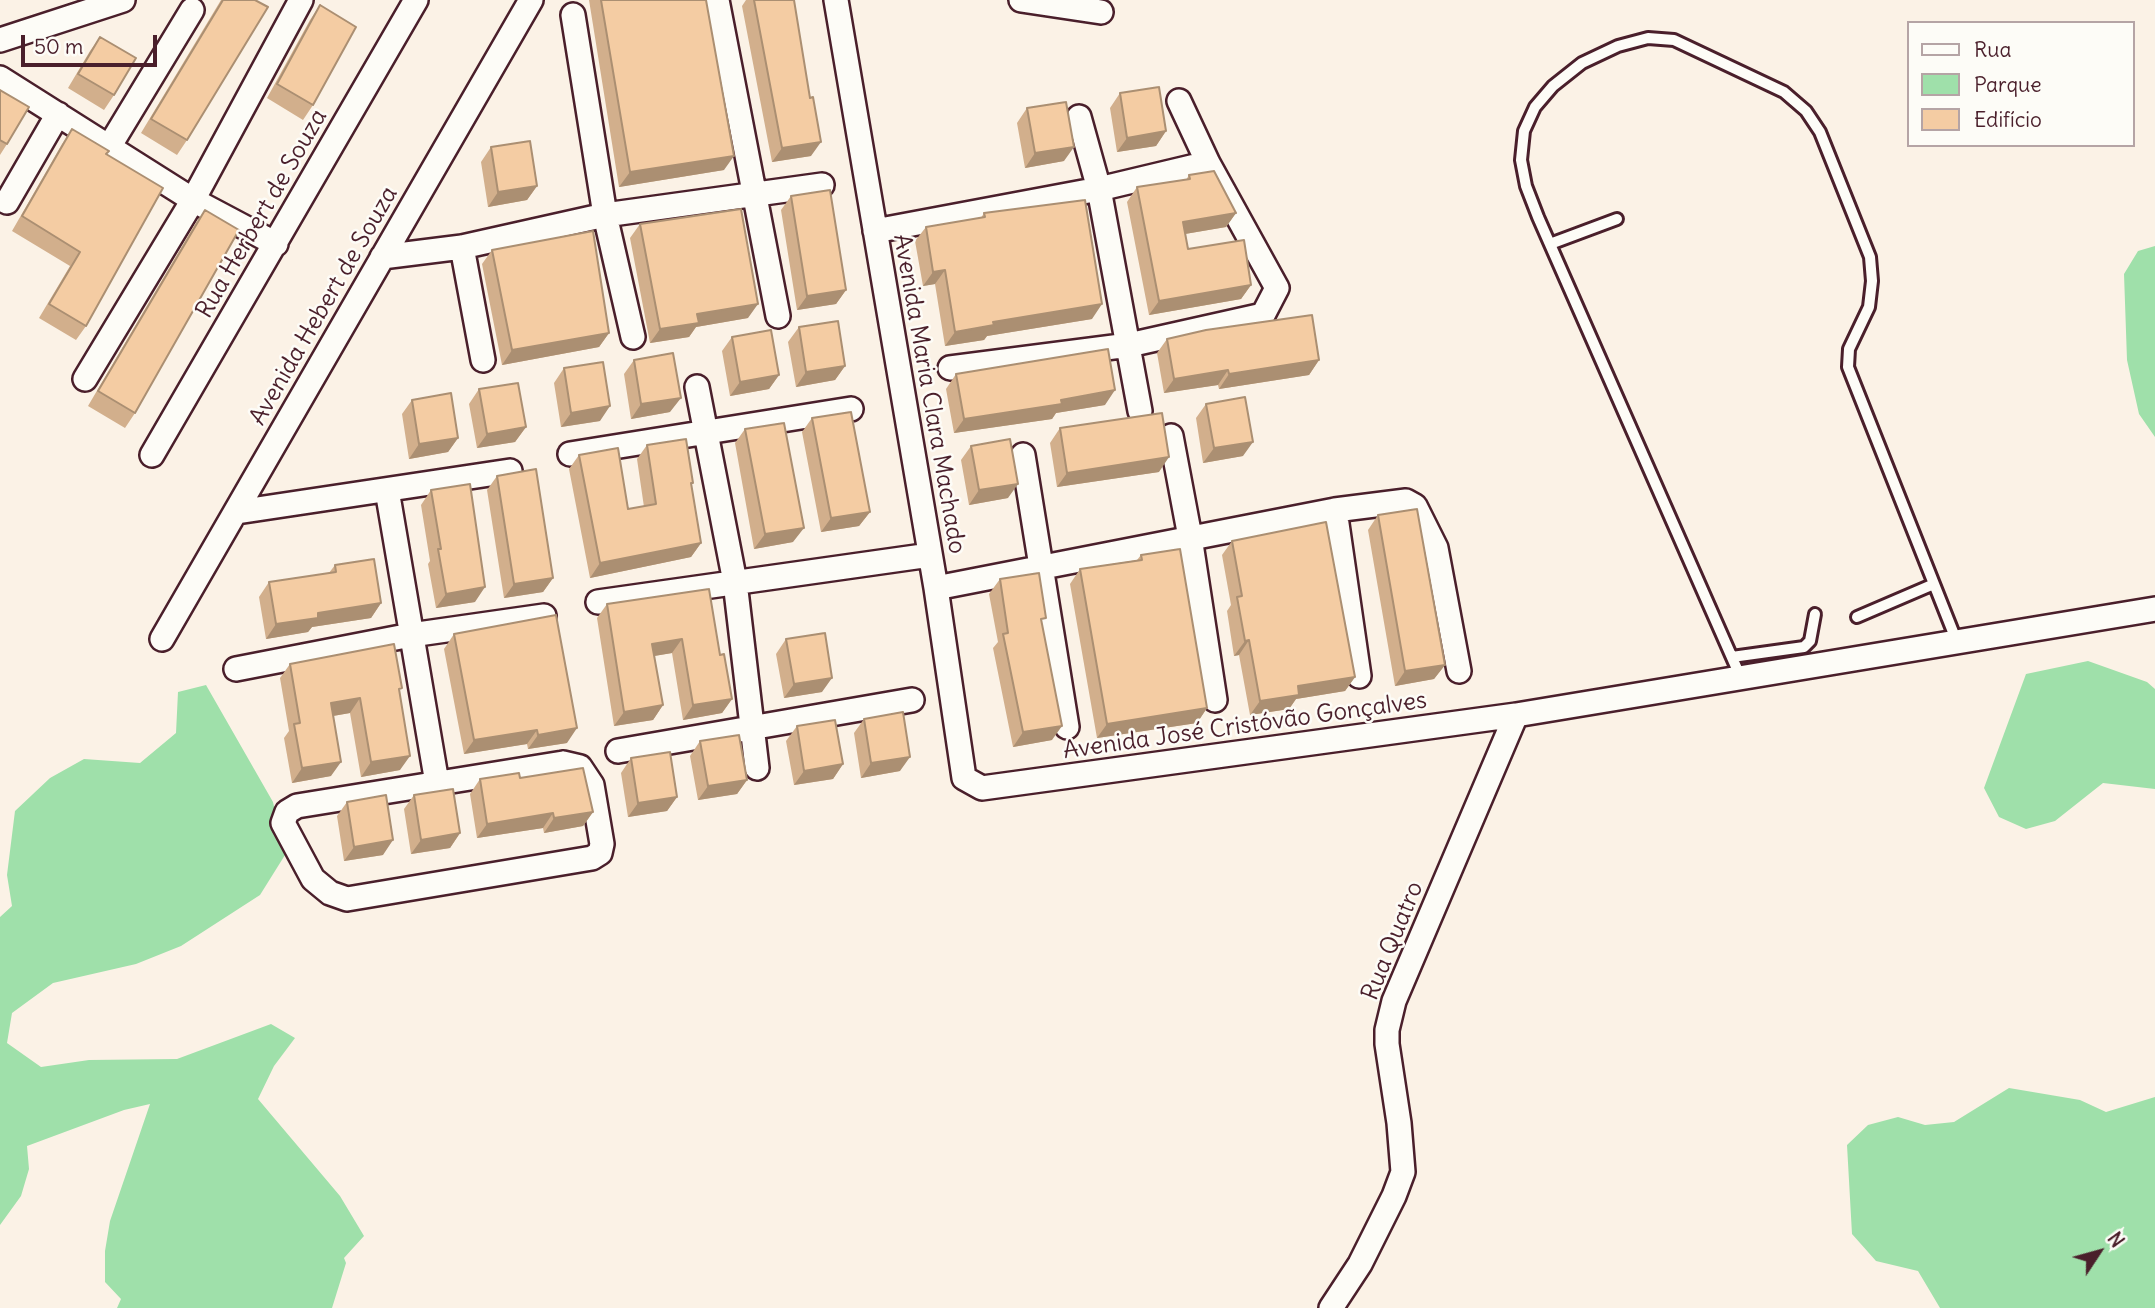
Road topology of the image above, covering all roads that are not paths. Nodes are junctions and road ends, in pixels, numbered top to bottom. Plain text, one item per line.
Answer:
1 (122, 0) edge
2 (301, 0) edge
3 (416, 0) edge
4 (531, 0) edge
5 (717, 0) edge
6 (836, 0) edge
7 (1021, 0) edge
8 (192, 10) dead end
9 (1101, 12) dead end
10 (572, 15) dead end
11 (0, 40) edge
12 (0, 78) edge
13 (1179, 101) dead end
14 (58, 114) junction
15 (1079, 117) dead end
16 (109, 147) junction
17 (1208, 163) junction
18 (822, 185) dead end
19 (1099, 189) junction
20 (752, 193) junction
21 (193, 200) junction
22 (6, 202) dead end
23 (605, 215) junction
24 (1617, 219) dead end
25 (875, 231) junction
26 (276, 244) junction
27 (1550, 244) junction
28 (462, 247) junction
29 (382, 257) junction
30 (778, 316) dead end
31 (632, 337) dead end
32 (1129, 345) junction
33 (483, 360) dead end
34 (950, 368) dead end
35 (85, 379) dead end
36 (697, 387) dead end
37 (850, 409) edge
38 (1140, 411) dead end
39 (704, 431) junction
40 (1171, 436) dead end
41 (152, 454) dead end
42 (570, 454) dead end
43 (1023, 454) dead end
44 (510, 471) edge
45 (387, 490) junction
46 (1335, 510) junction
47 (237, 512) junction
48 (1190, 537) junction
49 (930, 555) junction
50 (1041, 566) junction
51 (734, 583) junction
52 (1934, 584) junction
53 (936, 588) junction
54 (598, 602) dead end
55 (2155, 609) edge
56 (1815, 614) dead end
57 (544, 616) edge
58 (1857, 617) dead end
59 (411, 635) junction
60 (162, 639) dead end
61 (1957, 642) junction
62 (1732, 657) junction
63 (236, 669) dead end
64 (1459, 671) dead end
65 (1359, 676) dead end
66 (1741, 678) junction
67 (912, 700) dead end
68 (1215, 700) dead end
69 (1516, 715) junction
70 (1068, 727) dead end
71 (752, 730) junction
72 (618, 751) dead end
73 (757, 768) dead end
74 (438, 783) junction
75 (982, 788) joint
76 (1331, 1308) edge

1 - 11 street
2 - 21 street
3 - 26 street, Rua Herbert de Souza
4 - 29 street, Avenida Hebert de Souza
5 - 20 street
6 - 25 street, Avenida Maria Clara Machado
7 - 9 street
8 - 16 street
10 - 23 street
12 - 14 street
13 - 17 street
14 - 16 street
14 - 22 street
15 - 19 street
16 - 21 street
17 - 19 street
17 - 32 street
18 - 20 street
19 - 25 street
19 - 32 street
20 - 23 street
20 - 30 street
21 - 26 street
21 - 35 street
23 - 28 street
23 - 31 street
24 - 27 lane
25 - 49 street, Avenida Maria Clara Machado
26 - 41 street, Rua Herbert de Souza
27 - 52 lane
27 - 62 lane
28 - 29 street
28 - 33 street
29 - 47 street, Avenida Hebert de Souza
32 - 34 street
32 - 38 street
36 - 39 street
37 - 39 street
39 - 42 street
39 - 51 street
40 - 48 street
43 - 50 street
44 - 45 street
45 - 47 street
45 - 59 street
46 - 48 street
46 - 64 street
46 - 65 street
47 - 60 street, Avenida Hebert de Souza
48 - 50 street
48 - 68 street
49 - 51 street
49 - 53 street, Avenida Maria Clara Machado
50 - 53 street
50 - 70 street
51 - 54 street
51 - 71 street
52 - 58 lane
52 - 61 lane
53 - 75 street, Avenida Maria Clara Machado
55 - 61 street, Avenida José Cristóvão Gonçalves
56 - 62 lane
57 - 59 street
59 - 63 street
59 - 74 street
61 - 66 street, Avenida José Cristóvão Gonçalves
62 - 66 lane
66 - 69 street, Avenida José Cristóvão Gonçalves
67 - 71 street
69 - 75 street, Avenida José Cristóvão Gonçalves
69 - 76 street, Rua Quatro
71 - 72 street
71 - 73 street
74 - 74 street

